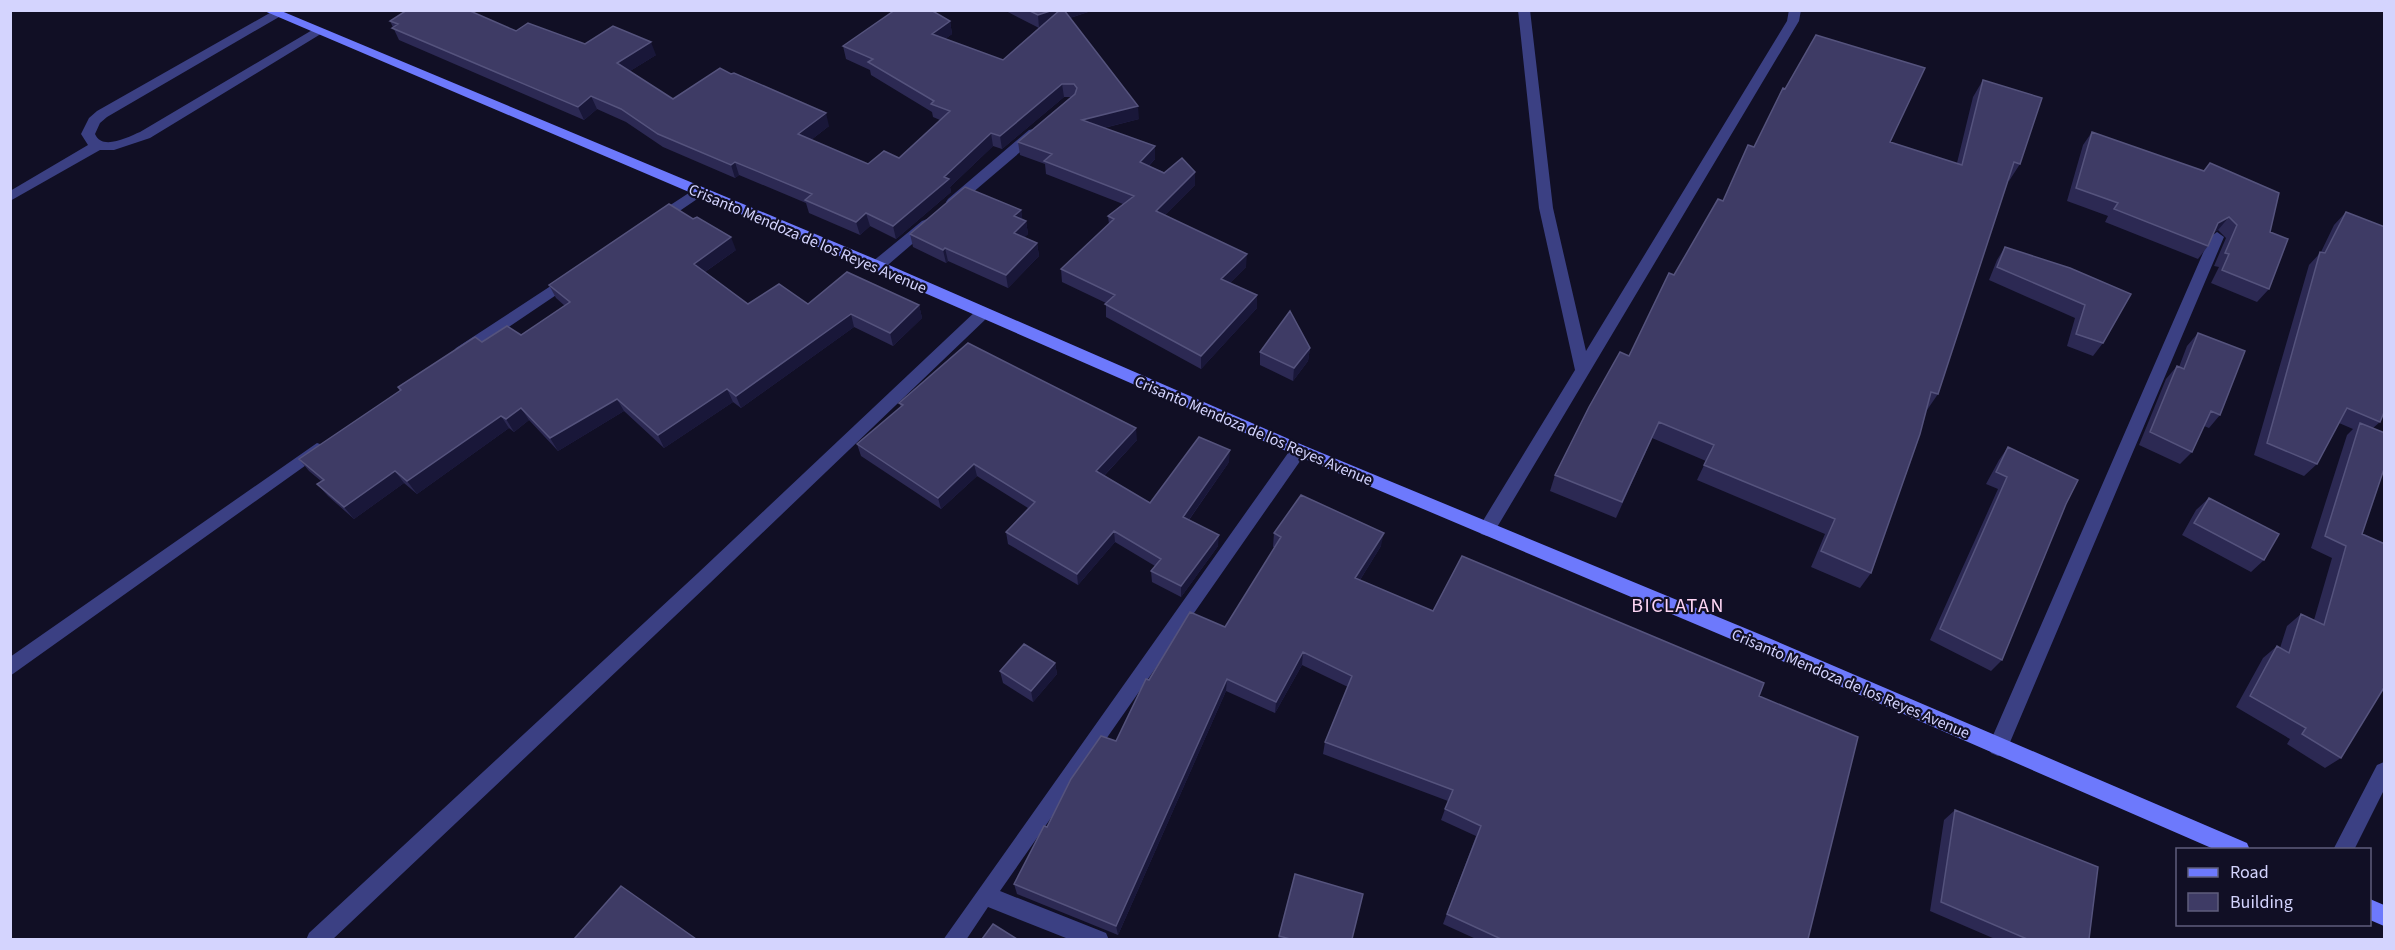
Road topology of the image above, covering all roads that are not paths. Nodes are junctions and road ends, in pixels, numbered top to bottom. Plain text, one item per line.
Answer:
1 (1524, 10) edge
2 (1795, 10) edge
3 (272, 12) edge
4 (318, 32) junction
5 (1043, 124) edge
6 (97, 146) junction
7 (698, 192) junction
8 (10, 197) edge
9 (639, 232) edge
10 (2217, 237) edge
11 (877, 266) junction
12 (580, 272) edge
13 (983, 313) junction
14 (452, 358) edge
15 (1583, 372) junction
16 (333, 438) edge
17 (1299, 450) junction
18 (1487, 529) junction
19 (10, 668) edge
20 (1998, 747) junction
21 (2385, 771) edge
22 (2239, 848) edge
23 (2344, 848) edge
24 (985, 896) junction
25 (2371, 909) edge
26 (2385, 916) edge
27 (316, 939) edge
28 (953, 939) edge
29 (1099, 939) edge

1 - 15 street
2 - 15 street
3 - 4 main road, Crisanto Mendoza de los Reyes Avenue
3 - 6 street
4 - 6 street
4 - 7 main road, Crisanto Mendoza de los Reyes Avenue
5 - 11 street
6 - 8 street
7 - 9 street
7 - 11 main road, Crisanto Mendoza de los Reyes Avenue
10 - 20 street
11 - 13 main road, Crisanto Mendoza de los Reyes Avenue
12 - 14 street
13 - 17 main road, Crisanto Mendoza de los Reyes Avenue
13 - 27 street
15 - 18 street
16 - 19 street
17 - 18 main road, Crisanto Mendoza de los Reyes Avenue
17 - 24 street
18 - 20 main road, Crisanto Mendoza de los Reyes Avenue
20 - 22 main road, Crisanto Mendoza de los Reyes Avenue
21 - 23 street
24 - 28 street
24 - 29 street
25 - 26 main road

